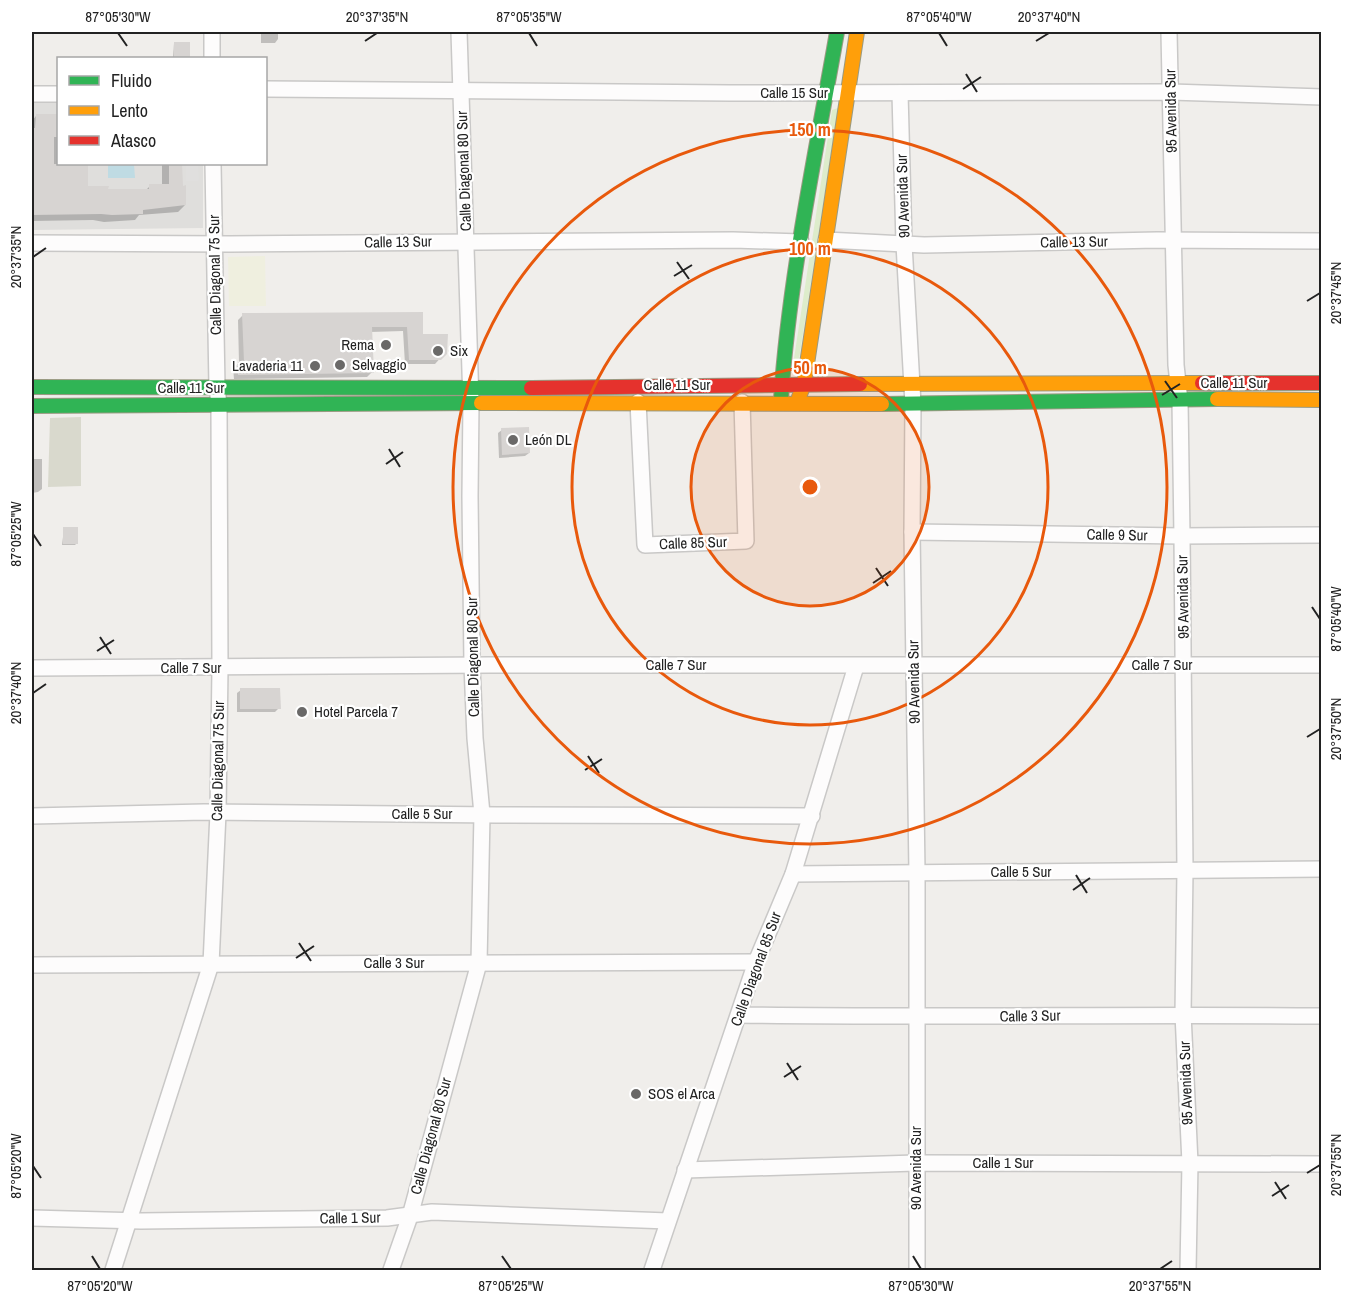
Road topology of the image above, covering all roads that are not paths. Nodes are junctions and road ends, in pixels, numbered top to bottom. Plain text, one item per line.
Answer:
1 (212, 32) edge
2 (459, 32) edge
3 (837, 32) edge
4 (857, 32) edge
5 (1169, 32) edge
6 (212, 57) edge
7 (267, 89) edge
8 (461, 91) junction
9 (1171, 92) junction
10 (827, 93) junction
11 (847, 93) junction
12 (900, 93) junction
13 (32, 94) edge
14 (57, 94) edge
15 (1322, 97) edge
16 (213, 165) edge
17 (826, 240) junction
18 (1174, 240) junction
19 (467, 241) junction
20 (1322, 241) edge
21 (801, 242) junction
22 (32, 243) edge
23 (216, 243) junction
24 (904, 244) junction
25 (1177, 383) junction
26 (1322, 383) edge
27 (782, 384) junction
28 (804, 384) junction
29 (911, 385) junction
30 (32, 387) edge
31 (217, 387) junction
32 (470, 395) junction
33 (1322, 400) edge
34 (1180, 401) junction
35 (638, 402) junction
36 (742, 402) junction
37 (781, 402) junction
38 (797, 403) junction
39 (913, 404) junction
40 (219, 405) junction
41 (32, 406) edge
42 (912, 532) junction
43 (1322, 535) edge
44 (1182, 536) junction
45 (914, 664) junction
46 (472, 665) junction
47 (1184, 665) junction
48 (1322, 665) edge
49 (855, 666) junction
50 (32, 668) edge
51 (220, 668) junction
52 (218, 813) junction
53 (482, 814) junction
54 (32, 816) edge
55 (812, 816) junction
56 (1322, 868) edge
57 (1185, 870) junction
58 (917, 872) junction
59 (793, 874) junction
60 (756, 962) junction
61 (479, 963) junction
62 (211, 964) junction
63 (32, 965) edge
64 (1184, 1014) junction
65 (739, 1015) junction
66 (1322, 1016) edge
67 (916, 1017) junction
68 (916, 1163) junction
69 (1190, 1163) junction
70 (1322, 1164) edge
71 (685, 1170) junction
72 (410, 1216) junction
73 (32, 1218) edge
74 (128, 1221) junction
75 (668, 1221) junction
76 (113, 1270) edge
77 (391, 1270) edge
78 (652, 1270) edge
79 (917, 1270) edge
80 (1188, 1270) edge

1 - 6 street
2 - 8 street, Calle Diagonal 80 Sur
3 - 10 main road
4 - 11 main road
5 - 9 street, 95 Avenida Sur
7 - 8 street, Calle 15 Sur
8 - 10 street, Calle 15 Sur
8 - 19 street, Calle Diagonal 80 Sur
9 - 12 street, Calle 15 Sur
9 - 15 street, Calle 15 Sur
9 - 18 street, 95 Avenida Sur
10 - 11 street, Calle 15 Sur
10 - 21 main road
11 - 12 street, Calle 15 Sur
11 - 17 main road
12 - 24 street, 90 Avenida Sur
13 - 14 street
16 - 23 street, Calle Diagonal 75 Sur
17 - 24 street, Calle 13 Sur
17 - 28 main road
18 - 20 street, Calle 13 Sur
18 - 24 street, Calle 13 Sur
18 - 25 street, 95 Avenida Sur
19 - 21 street, Calle 13 Sur
19 - 23 street, Calle 13 Sur
19 - 32 street, Calle Diagonal 80 Sur
21 - 27 main road
22 - 23 street, Calle 13 Sur
23 - 31 street, Calle Diagonal 75 Sur
24 - 29 street, 90 Avenida Sur
25 - 26 main road, Calle 11 Sur
25 - 29 main road, Calle 11 Sur
25 - 34 street, 95 Avenida Sur
27 - 28 main road, Calle 11 Sur
27 - 32 main road, Calle 11 Sur
27 - 37 main road
28 - 29 main road, Calle 11 Sur
28 - 38 main road
29 - 39 street, 90 Avenida Sur
30 - 31 main road, Calle 11 Sur
31 - 32 main road, Calle 11 Sur
31 - 40 street, Calle Diagonal 75 Sur
32 - 35 main road, Calle 11 Sur
32 - 40 main road, Calle 11 Sur
32 - 46 street, Calle Diagonal 80 Sur
33 - 34 main road, Calle 11 Sur
34 - 39 main road, Calle 11 Sur
34 - 44 street, 95 Avenida Sur
35 - 36 main road, Calle 11 Sur
35 - 36 street, Calle 85 Sur
36 - 37 main road, Calle 11 Sur
37 - 38 main road, Calle 11 Sur
38 - 39 main road, Calle 11 Sur
39 - 42 street, 90 Avenida Sur
40 - 41 main road, Calle 11 Sur
40 - 51 street, Calle Diagonal 75 Sur
42 - 44 street, Calle 9 Sur
42 - 45 street, 90 Avenida Sur
43 - 44 street, Calle 9 Sur
44 - 47 street, 95 Avenida Sur
45 - 47 street, Calle 7 Sur
45 - 49 street, Calle 7 Sur
45 - 58 street, 90 Avenida Sur
46 - 49 street, Calle 7 Sur
46 - 51 street, Calle 7 Sur
46 - 53 street, Calle Diagonal 80 Sur
47 - 48 street, Calle 7 Sur
47 - 57 street, 95 Avenida Sur
49 - 55 street, Calle Diagonal 85 Sur
50 - 51 street, Calle 7 Sur
51 - 52 street, Calle Diagonal 75 Sur
52 - 53 street, Calle 5 Sur
52 - 54 street, Calle 5 Sur
52 - 62 street, Calle Diagonal 75 Sur
53 - 55 street, Calle 5 Sur
53 - 61 street, Calle Diagonal 80 Sur
55 - 59 street, Calle Diagonal 85 Sur
56 - 57 street, Calle 5 Sur
57 - 58 street, Calle 5 Sur
57 - 64 street, 95 Avenida Sur
58 - 59 street, Calle 5 Sur
58 - 67 street, 90 Avenida Sur
59 - 60 street, Calle Diagonal 85 Sur
60 - 61 street, Calle 3 Sur
60 - 65 street, Calle Diagonal 85 Sur
61 - 62 street, Calle 3 Sur
61 - 72 street, Calle Diagonal 80 Sur
62 - 63 street, Calle 3 Sur
62 - 74 street, Calle Diagonal 75 Sur
64 - 66 street, Calle 3 Sur
64 - 67 street, Calle 3 Sur
64 - 69 street, 95 Avenida Sur
65 - 67 street, Calle 3 Sur
65 - 71 street, Calle Diagonal 85 Sur
67 - 68 street, 90 Avenida Sur
68 - 69 street, Calle 1 Sur
68 - 71 street, Calle 1 Sur
68 - 79 street, 90 Avenida Sur
69 - 70 street, Calle 1 Sur
69 - 80 street, 95 Avenida Sur
71 - 75 street, Calle Diagonal 85 Sur
72 - 74 street, Calle 1 Sur
72 - 75 street, Calle 1 Sur
72 - 77 street, Calle Diagonal 80 Sur
73 - 74 street, Calle 1 Sur
74 - 76 street, Calle Diagonal 75 Sur
75 - 78 street, Calle Diagonal 85 Sur

